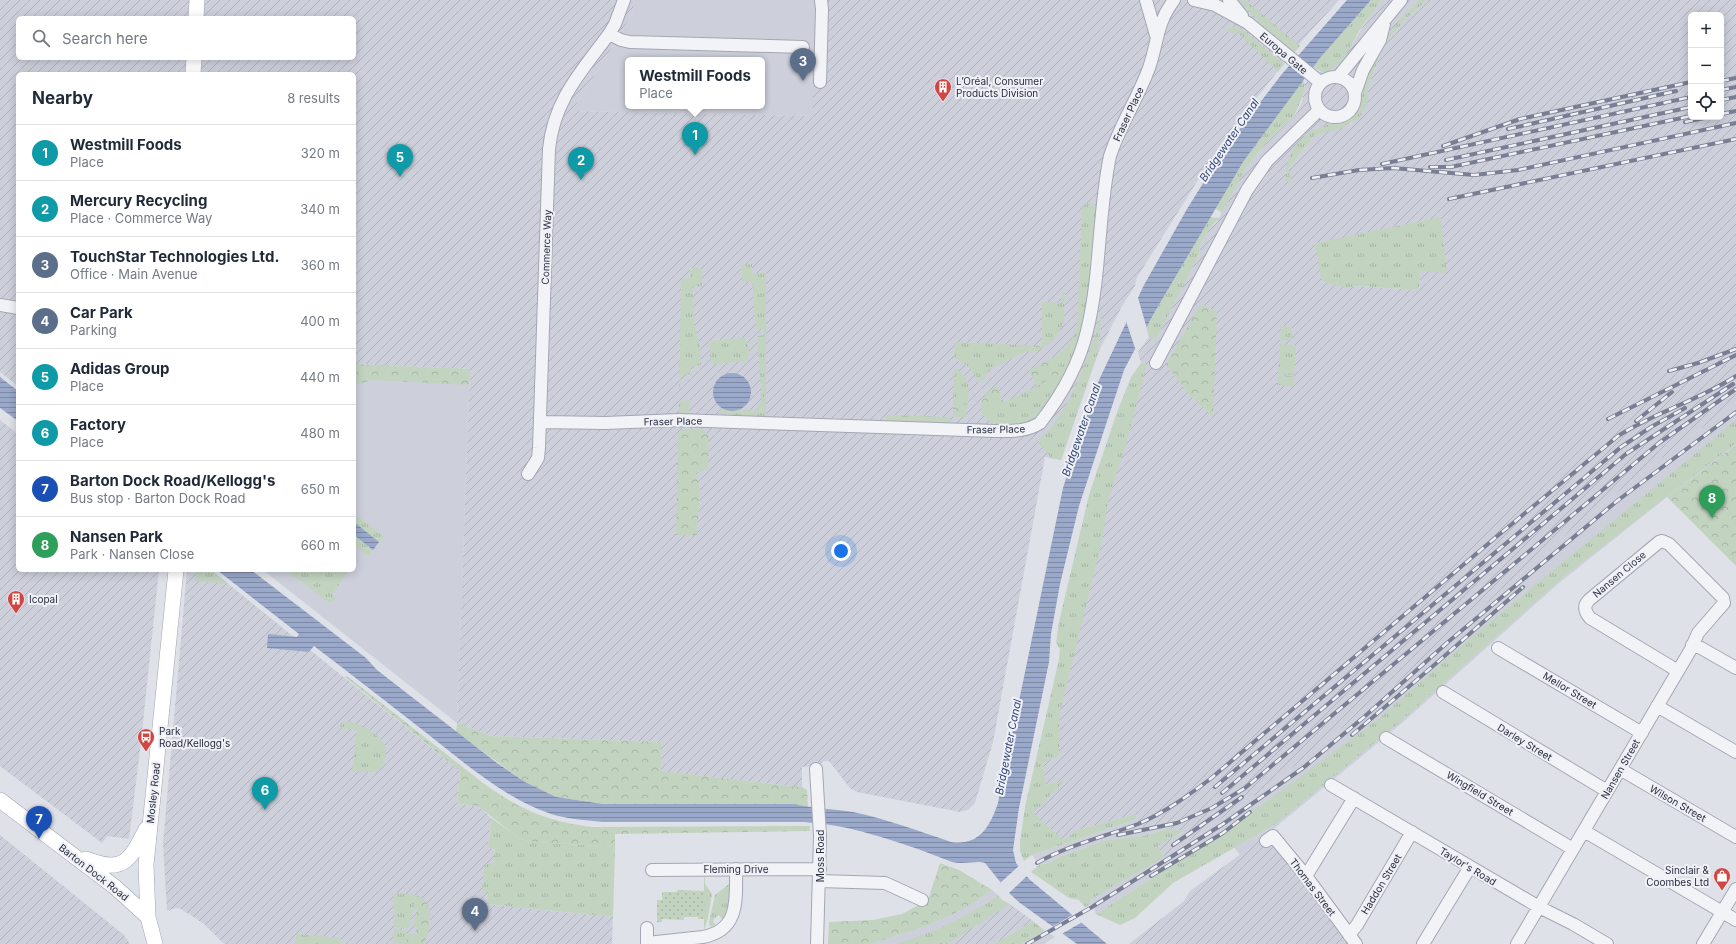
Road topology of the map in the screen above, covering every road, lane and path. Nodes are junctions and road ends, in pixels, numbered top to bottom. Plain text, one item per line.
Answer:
1 (197, 0) edge
2 (624, 0) edge
3 (821, 0) edge
4 (1146, 0) edge
5 (1163, 0) edge
6 (1170, 0) edge
7 (1174, 0) edge
8 (1194, 0) edge
9 (1229, 0) edge
10 (1401, 0) edge
11 (196, 16) edge
12 (1385, 21) junction
13 (1248, 23) junction
14 (609, 34) junction
15 (1156, 35) junction
16 (803, 47) dead end
17 (194, 60) edge
18 (193, 72) edge
19 (1338, 77) junction
20 (1316, 79) junction
21 (820, 82) dead end
22 (1355, 93) junction
23 (1319, 110) junction
24 (0, 305) edge
25 (16, 308) edge
26 (1156, 363) dead end
27 (541, 422) junction
28 (528, 474) dead end
29 (176, 572) edge
30 (1722, 598) joint
31 (1692, 645) junction
32 (1498, 648) dead end
33 (1736, 668) edge
34 (1678, 671) junction
35 (1443, 692) dead end
36 (1657, 706) junction
37 (1642, 732) junction
38 (1386, 738) dead end
39 (1736, 752) edge
40 (816, 769) dead end
41 (1620, 769) junction
42 (1331, 785) dead end
43 (1607, 791) junction
44 (1354, 798) junction
45 (0, 800) edge
46 (150, 820) junction
47 (1584, 831) junction
48 (1412, 832) junction
49 (1736, 837) edge
50 (1266, 841) dead end
51 (1573, 850) junction
52 (70, 853) junction
53 (1470, 866) junction
54 (736, 869) junction
55 (820, 869) junction
56 (652, 871) dead end
57 (1306, 876) junction
58 (820, 882) junction
59 (1736, 889) edge
60 (914, 900) dead end
61 (1539, 908) junction
62 (1722, 912) junction
63 (148, 917) junction
64 (1736, 920) edge
65 (647, 928) dead end
66 (1352, 939) edge
67 (647, 943) edge
68 (155, 944) edge
69 (817, 944) edge
70 (1423, 944) edge
71 (1517, 944) edge
72 (1607, 944) edge
73 (1703, 944) edge

1 - 11 main road
2 - 14 street, Commerce Way
3 - 21 street
4 - 15 street, Fraser Place
5 - 6 street
7 - 15 street, Fraser Place
8 - 13 street, Europa Gate
9 - 13 street, Europa Gate
10 - 12 street
12 - 19 street
12 - 22 street
13 - 20 street, Europa Gate
14 - 16 street
14 - 27 street, Commerce Way
15 - 27 street, Fraser Place
17 - 18 main road
19 - 20 street
19 - 22 street
20 - 23 street
22 - 23 street
23 - 26 street
24 - 25 street
27 - 28 street, Commerce Way
29 - 46 main road, Mosley Road
30 - 31 street, Nansen Street
30 - 34 street, Nansen Close
31 - 33 street
31 - 34 street, Nansen Street
32 - 37 street, Mellor Street
34 - 36 street, Nansen Street
35 - 43 street, Darley Street
36 - 37 street, Nansen Street
36 - 39 street
37 - 41 street, Nansen Street
38 - 51 street, Wingfield Street
40 - 55 street, Moss Road
41 - 43 street, Nansen Street
41 - 49 street, Wilson Street
42 - 44 street, Taylor's Road
43 - 47 street, Nansen Street
44 - 48 street, Taylor's Road
44 - 57 street
45 - 52 main road, Barton Dock Road
46 - 52 main road
46 - 63 main road, Mosley Road
47 - 51 street, Nansen Street
47 - 62 street
48 - 53 street, Taylor's Road
48 - 66 street, Haddon Street
50 - 57 street, Thomas Street
51 - 61 street, Nansen Street
52 - 63 main road, Barton Dock Road
53 - 61 street, Taylor's Road
53 - 70 street
54 - 55 street, Fleming Drive
54 - 56 street, Fleming Drive
54 - 67 street
55 - 58 street, Moss Road
57 - 66 street, Thomas Street
58 - 60 street
58 - 69 street, Moss Road
59 - 62 street
61 - 71 street, Nansen Street
61 - 72 street, Taylor's Road
62 - 64 street
62 - 73 street
63 - 68 main road, Mosley Road
65 - 67 street

